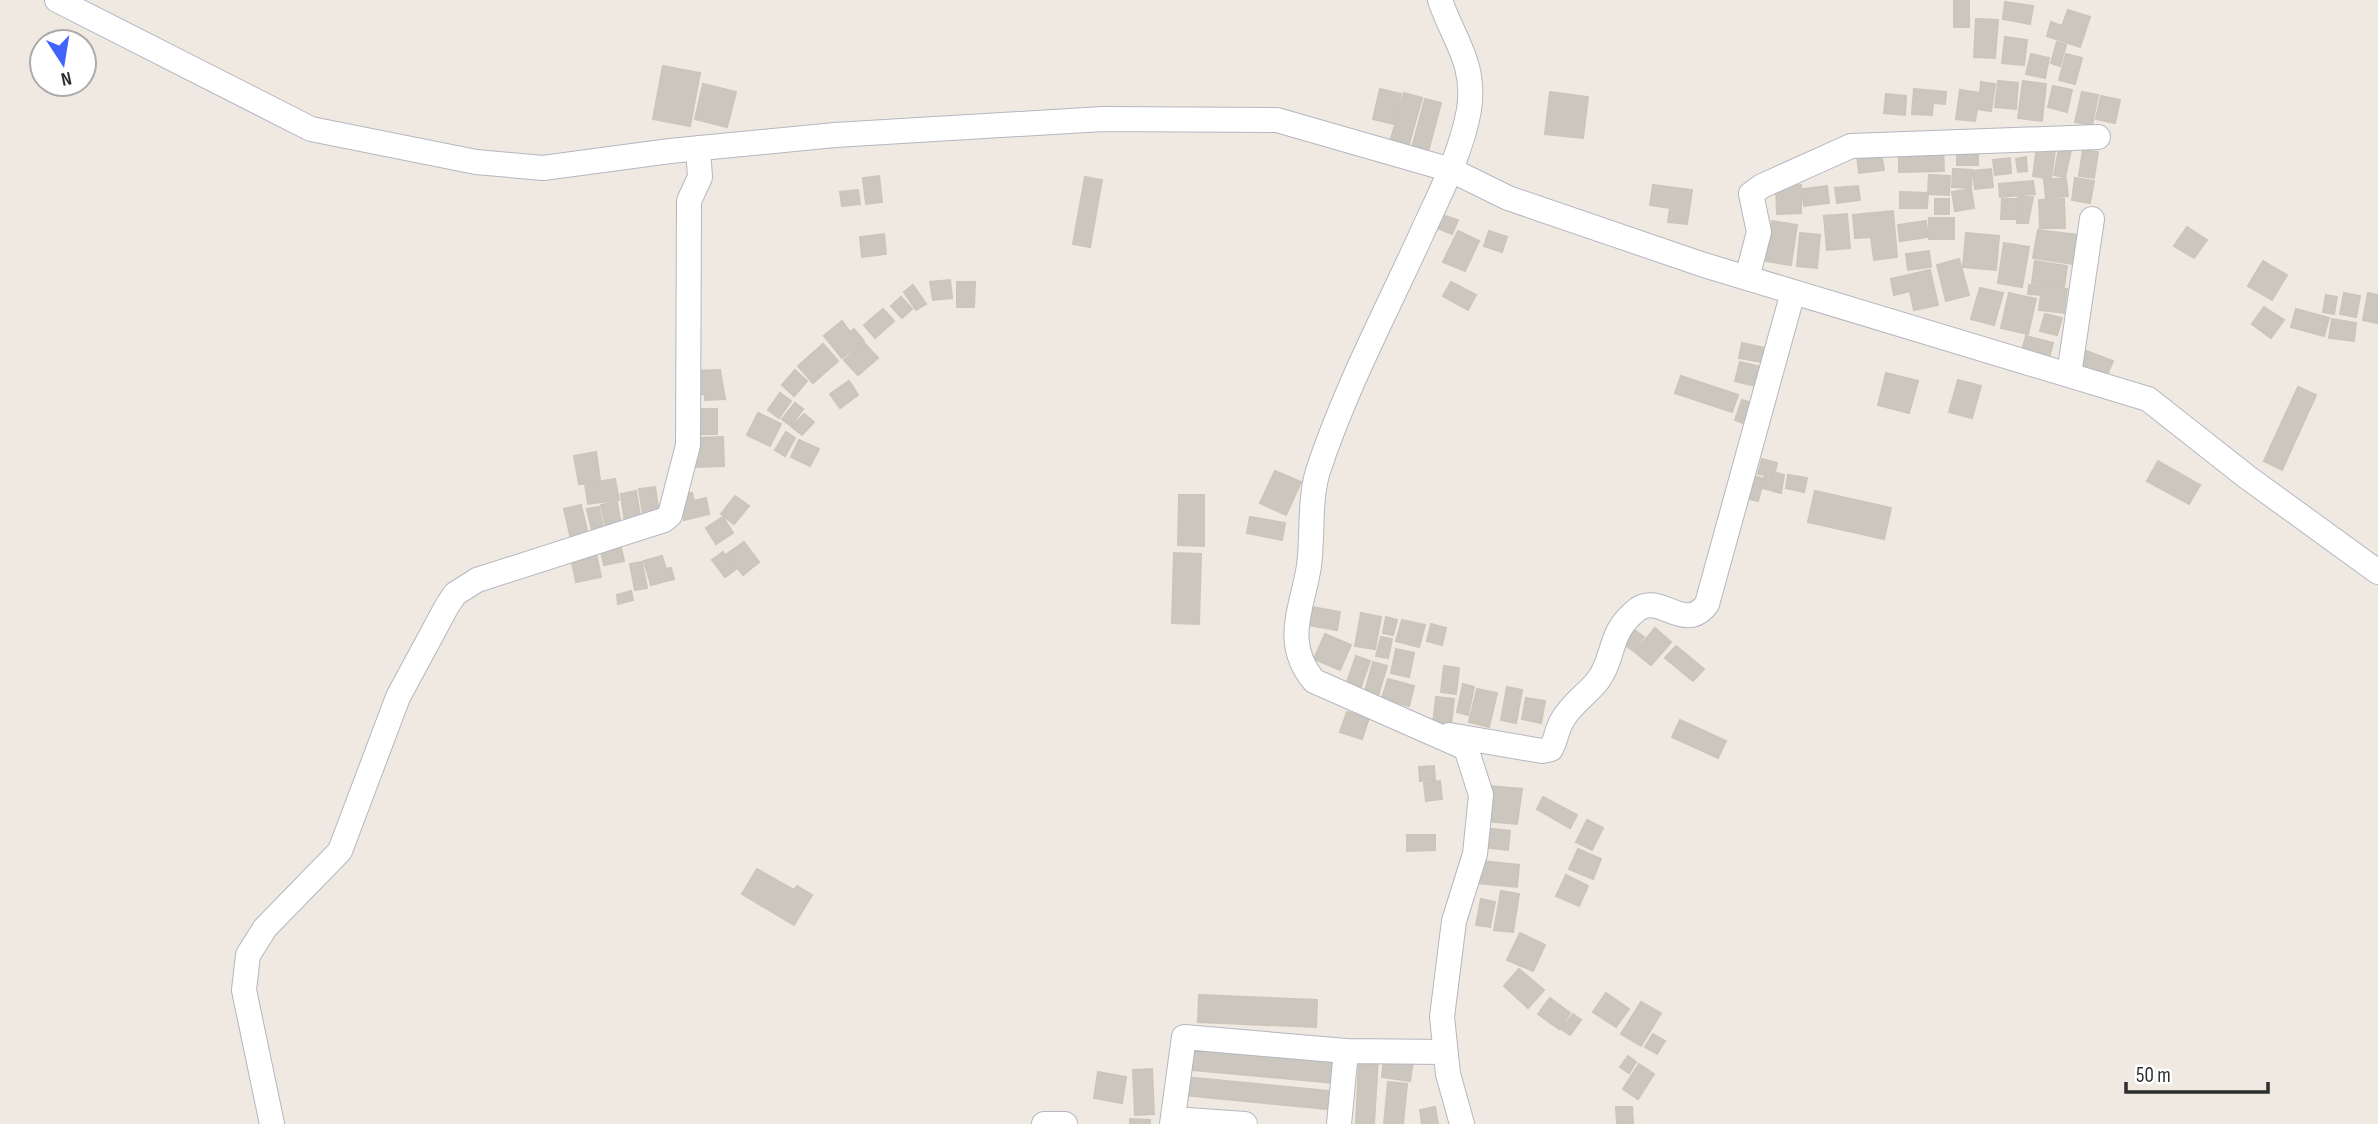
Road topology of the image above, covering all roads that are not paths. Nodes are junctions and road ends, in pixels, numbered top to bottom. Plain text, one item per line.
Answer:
1 (57, 0) edge
2 (1440, 0) edge
3 (2098, 138) dead end
4 (699, 161) junction
5 (1451, 170) junction
6 (2092, 219) dead end
7 (1746, 278) junction
8 (1793, 292) junction
9 (2069, 375) junction
10 (2378, 572) edge
11 (1431, 732) junction
12 (1346, 1051) junction
13 (1445, 1052) junction
14 (1173, 1122) edge
15 (271, 1124) edge
16 (1044, 1124) edge
17 (1065, 1124) edge
18 (1245, 1124) edge
19 (1339, 1124) edge
20 (1462, 1124) edge

1 - 4 street
2 - 5 street
3 - 7 street
4 - 5 street
4 - 15 street
5 - 7 street
5 - 11 street
6 - 9 street
7 - 8 street
8 - 9 street
8 - 11 street
9 - 10 street
11 - 13 street
12 - 13 street
12 - 14 street
12 - 19 street
13 - 20 street
14 - 18 street
16 - 17 street

